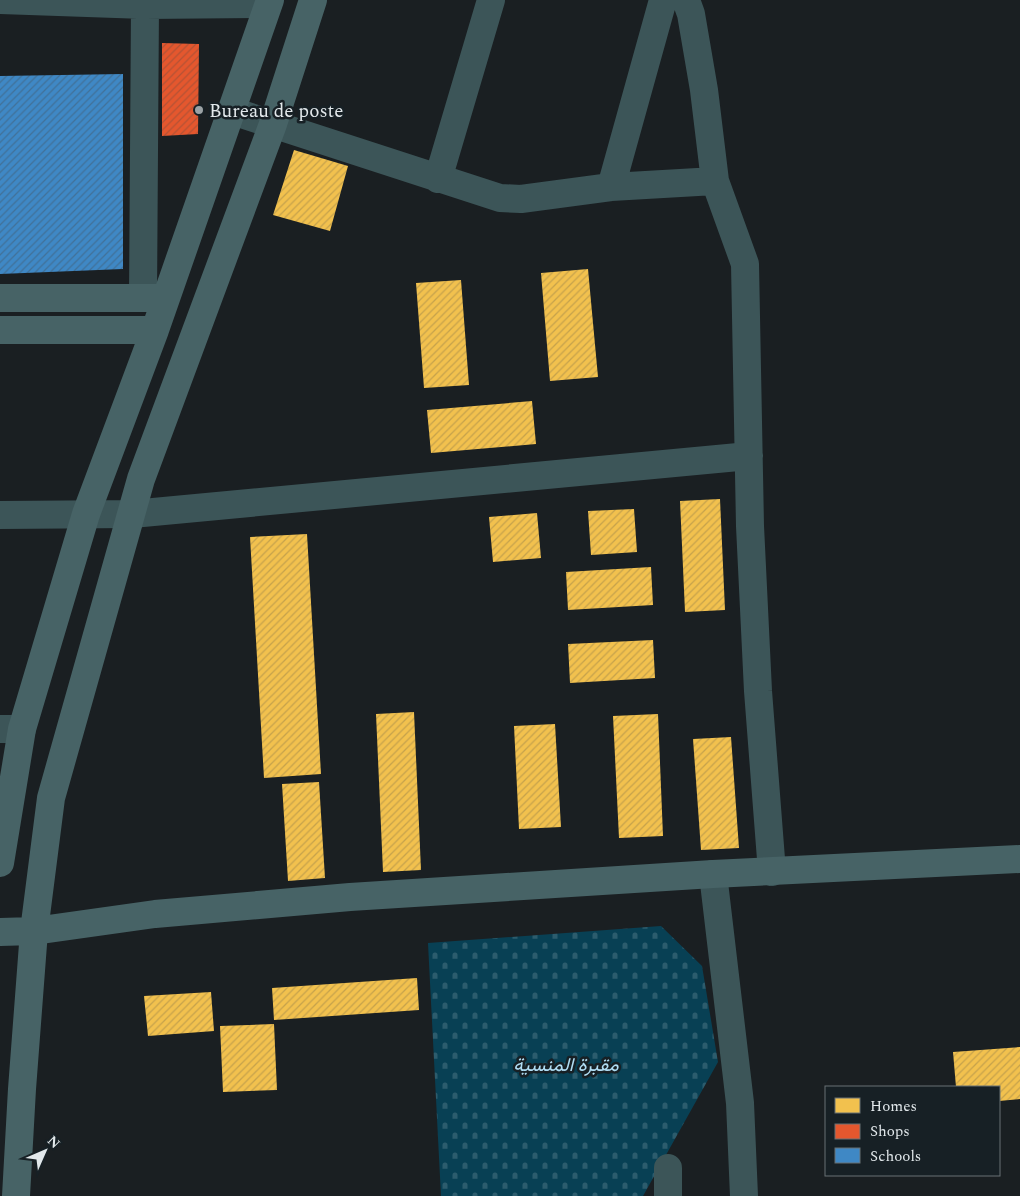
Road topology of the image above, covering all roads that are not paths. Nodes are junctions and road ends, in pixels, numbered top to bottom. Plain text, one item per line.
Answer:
1 (0, 0) edge
2 (313, 0) edge
3 (491, 0) edge
4 (663, 0) edge
5 (686, 0) edge
6 (269, 2) edge
7 (145, 5) junction
8 (232, 111) junction
9 (273, 124) junction
10 (438, 179) junction
11 (715, 181) junction
12 (611, 187) junction
13 (0, 298) edge
14 (155, 298) junction
15 (0, 330) edge
16 (155, 330) junction
17 (749, 456) junction
18 (86, 514) junction
19 (132, 514) junction
20 (0, 515) edge
21 (11, 729) edge
22 (1020, 859) edge
23 (0, 864) edge
24 (772, 872) junction
25 (713, 874) junction
26 (34, 931) junction
27 (0, 932) edge
28 (668, 1168) dead end
29 (16, 1196) edge
30 (668, 1196) edge
31 (744, 1196) edge

1 - 7 street
2 - 9 main road
3 - 10 street
4 - 12 street
5 - 11 street
6 - 7 street
6 - 8 main road
7 - 14 street
8 - 9 street
8 - 14 main road
9 - 10 street
9 - 19 main road
10 - 12 street
11 - 12 street
11 - 17 street
13 - 14 main road
14 - 16 main road
15 - 16 main road
16 - 18 main road
17 - 19 street
17 - 24 street
18 - 19 street
18 - 20 street
18 - 21 main road
19 - 26 main road
21 - 23 main road
22 - 24 main road
24 - 25 main road
25 - 26 main road
25 - 31 street
26 - 27 main road
26 - 29 main road
28 - 30 street

